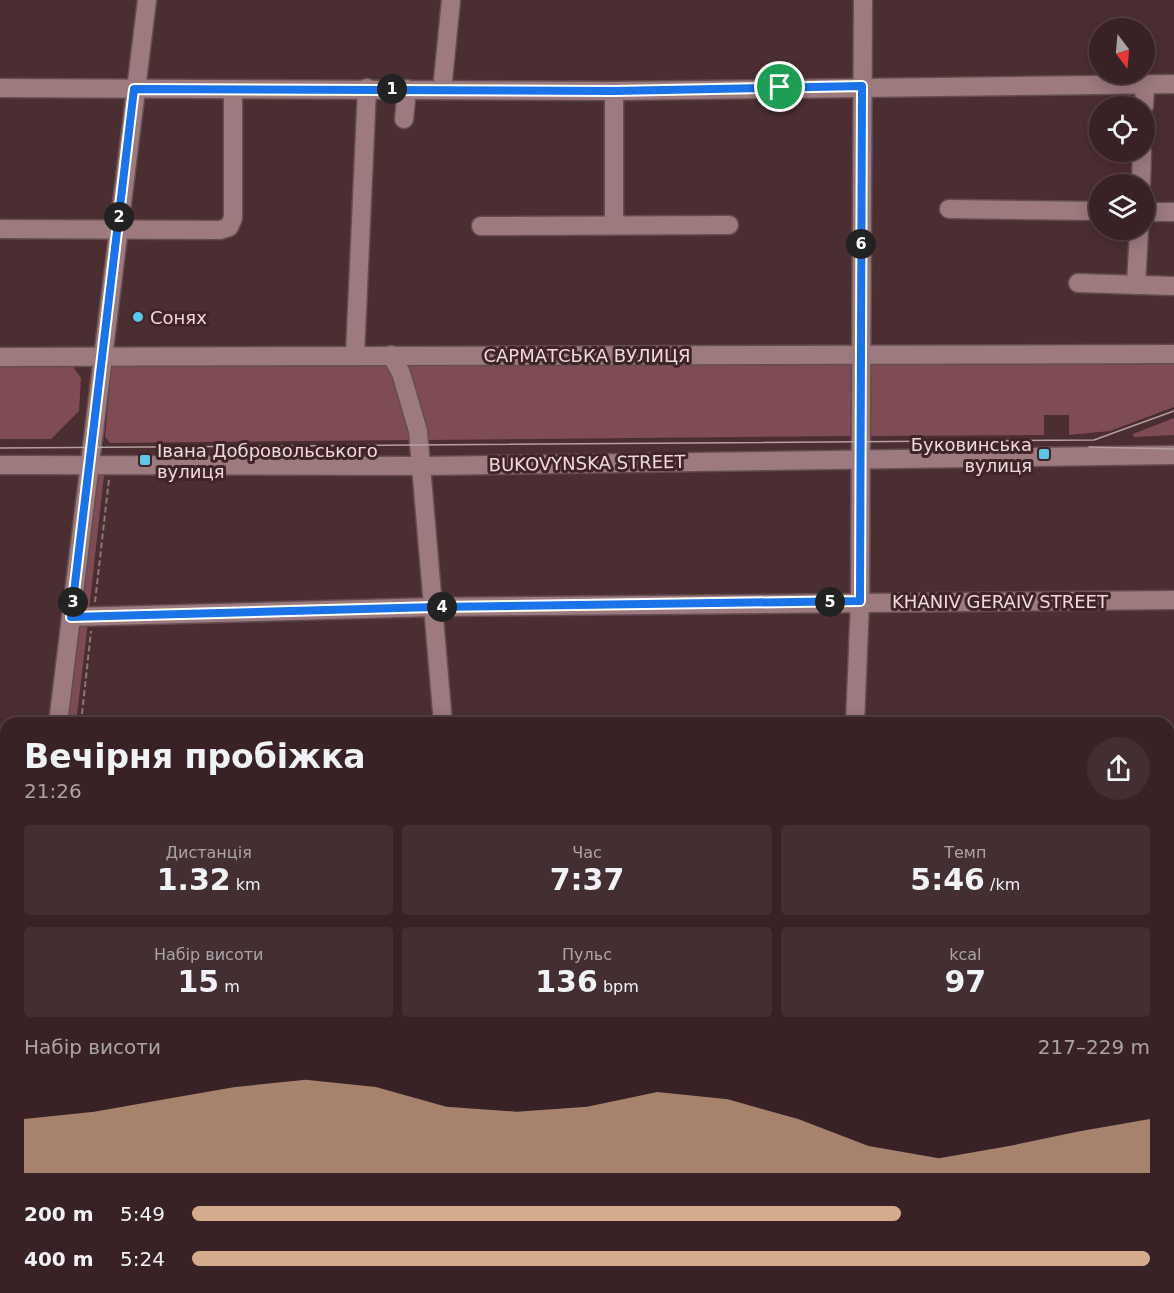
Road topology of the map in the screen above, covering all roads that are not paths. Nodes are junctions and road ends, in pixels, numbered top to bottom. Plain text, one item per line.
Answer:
1 (147, 0) edge
2 (451, 0) edge
3 (863, 0) edge
4 (1145, 84) joint
5 (1155, 84) edge
6 (1174, 84) edge
7 (862, 86) junction
8 (0, 88) edge
9 (367, 88) junction
10 (134, 89) junction
11 (233, 89) junction
12 (407, 89) junction
13 (442, 90) junction
14 (614, 91) junction
15 (1144, 96) edge
16 (404, 119) dead end
17 (949, 209) dead end
18 (1089, 211) edge
19 (1155, 212) edge
20 (1174, 212) edge
21 (614, 224) junction
22 (729, 225) dead end
23 (481, 226) dead end
24 (0, 229) edge
25 (117, 229) junction
26 (1138, 240) edge
27 (1078, 283) dead end
28 (1136, 285) junction
29 (1174, 286) edge
30 (1174, 354) edge
31 (355, 355) junction
32 (391, 355) junction
33 (860, 355) junction
34 (0, 357) edge
35 (103, 357) junction
36 (1174, 455) edge
37 (860, 458) junction
38 (0, 465) edge
39 (90, 465) junction
40 (423, 466) junction
41 (1174, 600) edge
42 (860, 601) junction
43 (435, 607) junction
44 (71, 617) junction
45 (59, 717) edge
46 (443, 717) edge
47 (855, 717) edge
48 (133, 1293) edge
49 (240, 1293) edge

1 - 10 street
2 - 13 street
3 - 7 street
4 - 7 street
4 - 15 street
5 - 6 street
7 - 14 street
7 - 33 street
8 - 10 street
9 - 11 street
9 - 12 street
9 - 31 street
10 - 11 street
10 - 25 street
11 - 25 street
12 - 13 street
12 - 16 street
13 - 14 street
14 - 21 street
17 - 18 street
19 - 20 street
21 - 22 street
21 - 23 street
24 - 25 street
25 - 35 street
26 - 28 street
27 - 28 street
28 - 29 street
30 - 33 street, САРМАТСЬКА ВУЛИЦЯ
31 - 32 street, САРМАТСЬКА ВУЛИЦЯ
31 - 35 street, САРМАТСЬКА ВУЛИЦЯ
32 - 33 street, САРМАТСЬКА ВУЛИЦЯ
32 - 40 street
33 - 37 street
34 - 35 street, САРМАТСЬКА ВУЛИЦЯ
35 - 39 street
36 - 37 street, BUKOVYNSKA STREET
37 - 40 street, BUKOVYNSKA STREET
37 - 42 street
38 - 39 street, BUKOVYNSKA STREET
39 - 40 street, BUKOVYNSKA STREET
39 - 44 street
40 - 43 street
41 - 42 street, KHANIV GERAIV STREET
42 - 43 street, KHANIV GERAIV STREET
42 - 47 street
43 - 44 street, KHANIV GERAIV STREET
43 - 46 street
44 - 45 street
48 - 49 street

